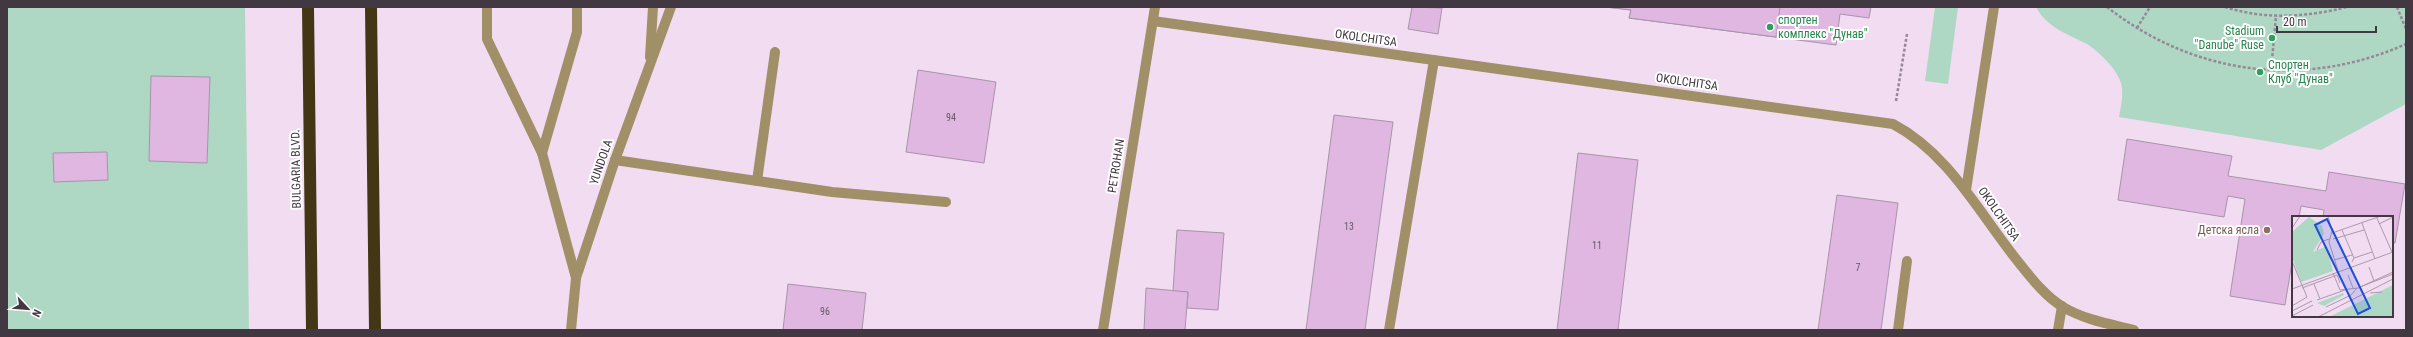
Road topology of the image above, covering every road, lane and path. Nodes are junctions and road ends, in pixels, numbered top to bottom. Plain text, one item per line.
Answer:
1 (308, 7) edge
2 (371, 7) edge
3 (487, 7) edge
4 (577, 7) edge
5 (653, 7) edge
6 (671, 7) edge
7 (1155, 7) edge
8 (1994, 7) edge
9 (2108, 7) edge
10 (2150, 7) edge
11 (2225, 7) edge
12 (2347, 7) edge
13 (2397, 7) edge
14 (2276, 16) junction
15 (1153, 22) junction
16 (2138, 28) junction
17 (2406, 29) edge
18 (1907, 34) dead end
19 (2406, 44) edge
20 (775, 52) dead end
21 (1434, 60) junction
22 (649, 70) junction
23 (2271, 71) junction
24 (1893, 124) junction
25 (542, 153) junction
26 (615, 160) junction
27 (757, 181) junction
28 (1966, 190) junction
29 (946, 202) dead end
30 (1907, 261) dead end
31 (576, 278) junction
32 (2062, 306) junction
33 (312, 330) edge
34 (375, 330) edge
35 (571, 330) edge
36 (1103, 330) edge
37 (1389, 330) edge
38 (1898, 330) edge
39 (2058, 330) edge
40 (2134, 330) edge

1 - 33 highway, BULGARIA BLVD.
2 - 34 highway
3 - 25 street
4 - 25 street
5 - 22 street
6 - 22 street, YUNDOLA
7 - 15 street, PETROHAN
8 - 28 street
9 - 16 path
10 - 16 path
11 - 14 path
12 - 14 path
13 - 17 path
14 - 23 path
15 - 21 street, OKOLCHITSA
15 - 36 street, PETROHAN
16 - 23 path
18 - 24 path
19 - 23 path
20 - 27 street
21 - 24 street, OKOLCHITSA
21 - 37 street
22 - 26 street, YUNDOLA
24 - 28 street, OKOLCHITSA
25 - 31 street
26 - 27 street
26 - 31 street, YUNDOLA
27 - 29 street
28 - 32 street, OKOLCHITSA
30 - 38 street
31 - 35 street, YUNDOLA
32 - 39 street
32 - 40 street, OKOLCHITSA

